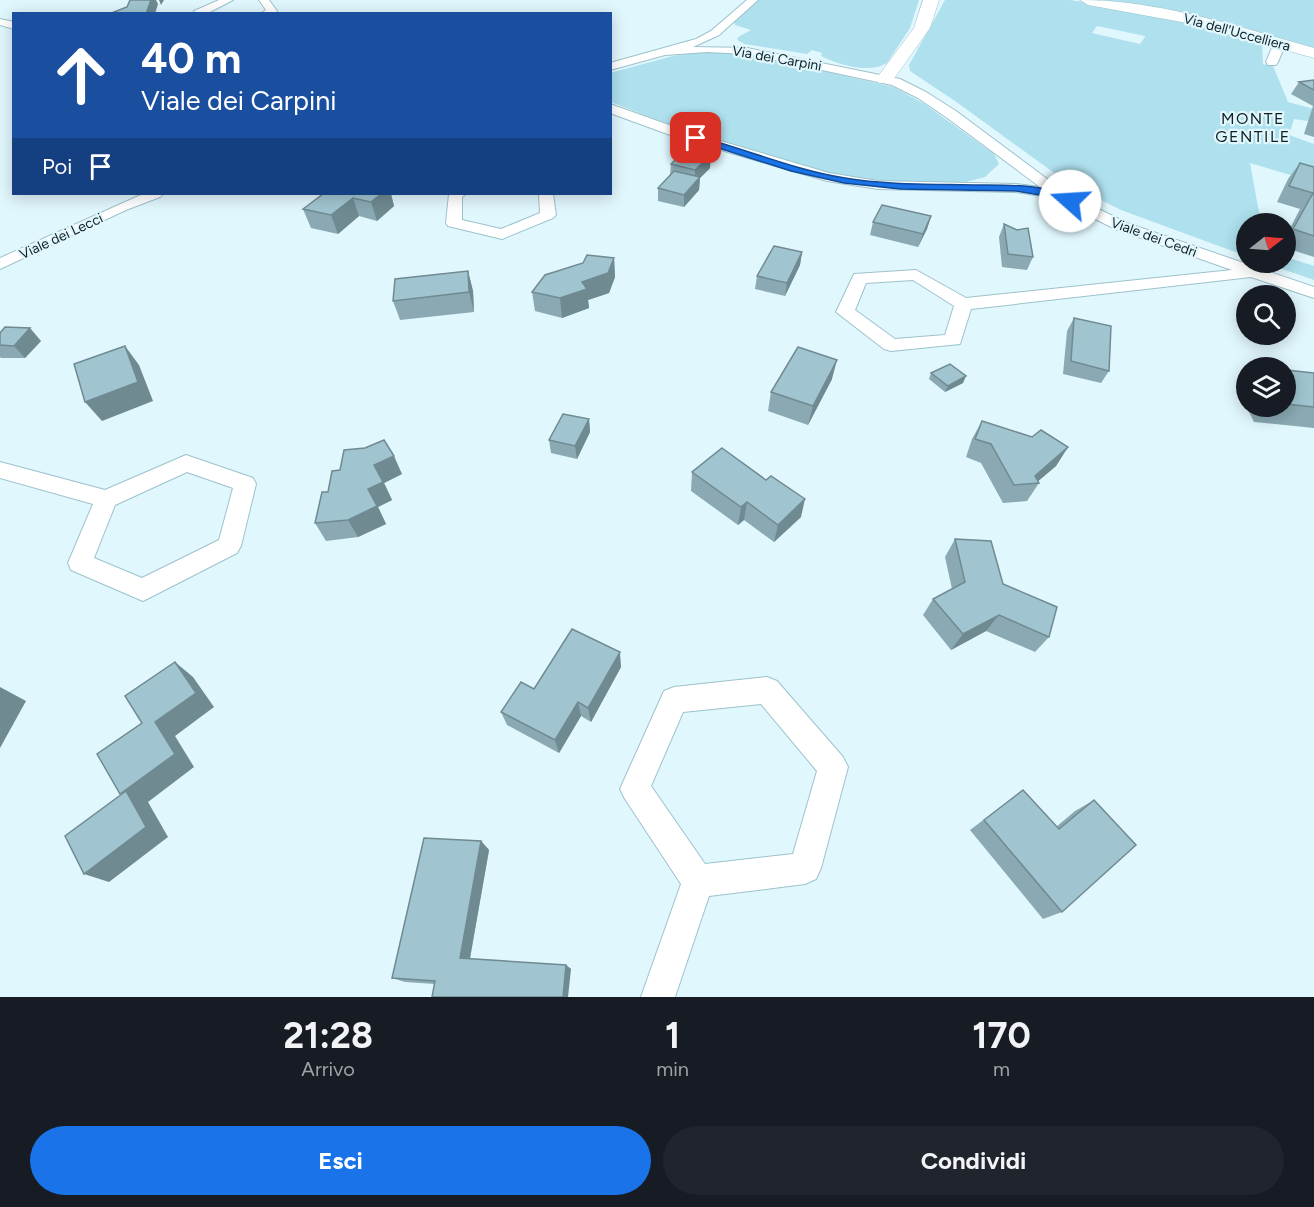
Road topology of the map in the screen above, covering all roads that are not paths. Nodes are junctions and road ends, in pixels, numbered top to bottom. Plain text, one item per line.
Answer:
1 (228, 0) edge
2 (264, 0) edge
3 (753, 0) edge
4 (931, 0) edge
5 (1088, 0) edge
6 (200, 12) edge
7 (270, 12) edge
8 (716, 33) junction
9 (1280, 43) junction
10 (747, 51) junction
11 (668, 52) junction
12 (1314, 53) edge
13 (1272, 62) dead end
14 (612, 66) edge
15 (885, 79) junction
16 (612, 109) edge
17 (1012, 161) junction
18 (976, 189) junction
19 (152, 195) edge
20 (455, 195) edge
21 (546, 195) edge
22 (1061, 196) junction
23 (1, 265) edge
24 (1236, 267) edge
25 (1252, 273) joint
26 (1314, 293) edge
27 (963, 304) junction
28 (0, 470) edge
29 (106, 499) junction
30 (698, 881) junction
31 (658, 997) edge

1 - 6 street
2 - 7 street
3 - 8 street
4 - 15 street
5 - 9 street, Via dell'Uccelliera
8 - 10 street
8 - 11 street
9 - 12 street, Via dell'Uccelliera
9 - 13 street
10 - 11 street, Via dei Carpini
10 - 15 street, Via dei Carpini
11 - 14 street
15 - 17 street, Viale dei Cedri
16 - 18 street
17 - 18 street
17 - 22 street, Viale dei Cedri
18 - 22 street
19 - 23 street, Viale dei Lecci
20 - 21 street
22 - 24 street, Viale dei Cedri
25 - 26 street, Viale dei Cedri
25 - 27 street
27 - 27 street
28 - 29 street
29 - 29 street
30 - 30 street
30 - 31 street

